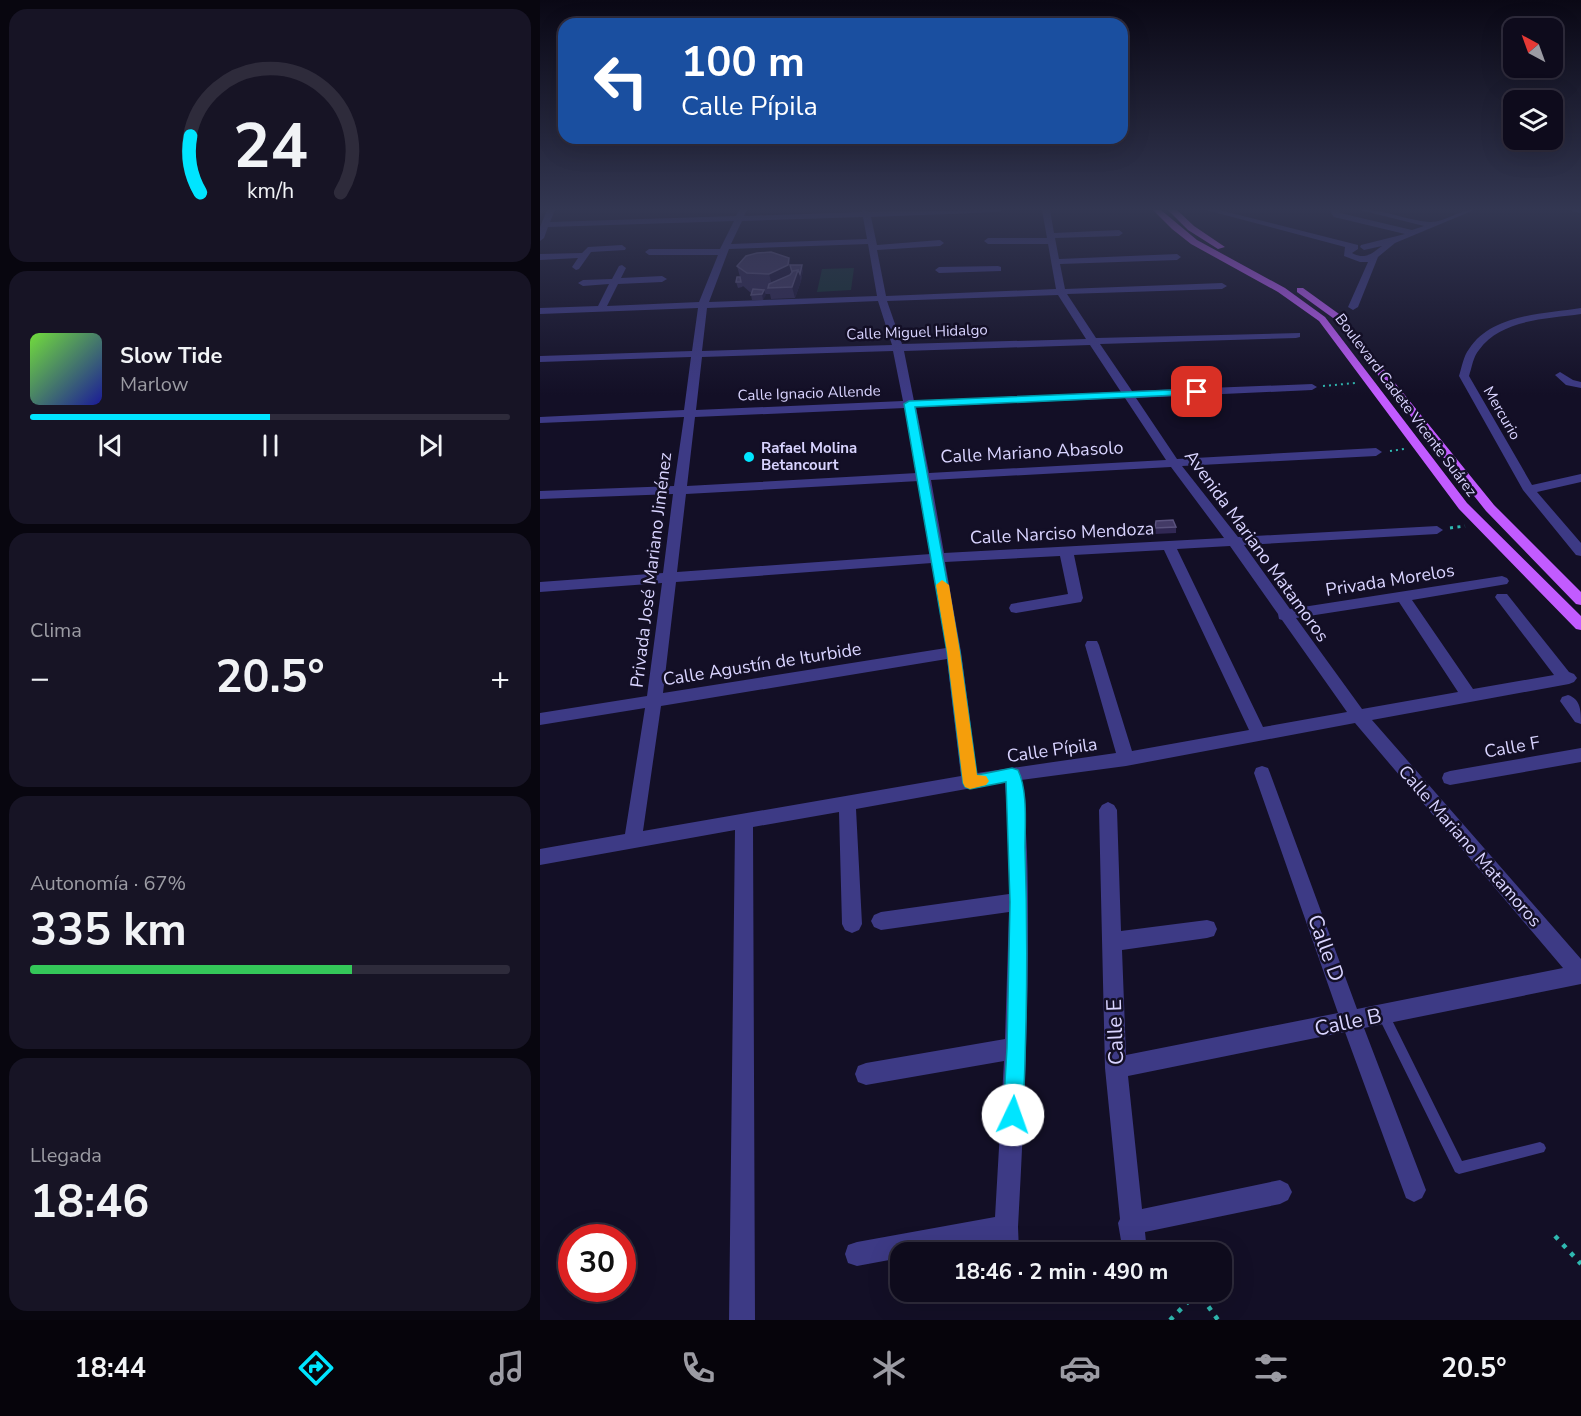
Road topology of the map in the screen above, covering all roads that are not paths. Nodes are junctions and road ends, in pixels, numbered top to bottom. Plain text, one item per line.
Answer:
1 (620, 272) edge
2 (716, 272) edge
3 (876, 272) edge
4 (964, 272) edge
5 (1057, 272) edge
6 (1247, 272) edge
7 (1268, 272) edge
8 (1364, 272) edge
9 (1368, 272) edge
10 (1366, 276) junction
11 (662, 279) dead end
12 (615, 281) junction
13 (583, 282) dead end
14 (1222, 286) dead end
15 (1060, 293) junction
16 (966, 296) junction
17 (882, 300) junction
18 (703, 305) junction
19 (1353, 307) dead end
20 (601, 309) junction
21 (540, 311) edge
22 (1581, 311) edge
23 (1296, 335) dead end
24 (1094, 341) junction
25 (898, 348) junction
26 (696, 355) junction
27 (540, 359) edge
28 (1560, 375) dead end
29 (1581, 385) edge
30 (1312, 387) road end
31 (1128, 396) junction
32 (909, 404) junction
33 (691, 413) junction
34 (540, 420) edge
35 (1376, 452) road end
36 (1173, 462) junction
37 (924, 476) junction
38 (1581, 478) edge
39 (681, 490) junction
40 (1529, 490) junction
41 (540, 495) edge
42 (1437, 530) road end
43 (1233, 540) junction
44 (1168, 544) junction
45 (1066, 552) junction
46 (1581, 552) edge
47 (938, 558) junction
48 (669, 579) junction
49 (1502, 581) dead end
50 (540, 587) edge
51 (1402, 596) junction
52 (1502, 597) dead end
53 (1581, 600) edge
54 (1016, 608) dead end
55 (1284, 615) junction
56 (1581, 625) edge
57 (1092, 645) dead end
58 (954, 652) junction
59 (1469, 696) junction
60 (1568, 701) dead end
61 (654, 702) junction
62 (1359, 717) junction
63 (1581, 718) edge
64 (540, 719) edge
65 (1259, 735) junction
66 (1581, 755) edge
67 (1126, 759) junction
68 (1263, 772) dead end
69 (1012, 774) junction
70 (1450, 777) dead end
71 (970, 783) junction
72 (847, 804) junction
73 (1108, 810) dead end
74 (744, 822) junction
75 (633, 840) junction
76 (540, 857) edge
77 (1019, 902) junction
78 (881, 921) dead end
79 (852, 924) dead end
80 (1207, 929) dead end
81 (1113, 942) junction
82 (1581, 974) edge
83 (1383, 1014) junction
84 (1352, 1021) junction
85 (1017, 1048) junction
86 (1116, 1068) junction
87 (866, 1074) dead end
88 (1540, 1148) dead end
89 (1414, 1190) dead end
90 (1280, 1192) dead end
91 (1130, 1223) junction
92 (1006, 1227) junction
93 (1007, 1242) edge
94 (1133, 1242) edge
95 (857, 1254) dead end
96 (742, 1320) edge

1 - 12 street
2 - 18 street, Privada José Mariano Jiménez
3 - 17 street
4 - 16 street
5 - 15 street
6 - 56 main road, Boulevard Cadete Vicente Suárez
7 - 53 main road, Boulevard Cadete Vicente Suárez
8 - 10 street
9 - 10 street
10 - 19 street
11 - 12 street
12 - 13 street
12 - 20 street
14 - 15 street
15 - 16 street
15 - 24 street, Avenida Mariano Matamoros
16 - 17 street
17 - 18 street
17 - 25 street
18 - 20 street
18 - 26 street, Privada José Mariano Jiménez
20 - 21 street
22 - 40 street, Mercurio
23 - 24 street, Calle Miguel Hidalgo
24 - 25 street, Calle Miguel Hidalgo
24 - 31 street, Avenida Mariano Matamoros
25 - 26 street, Calle Miguel Hidalgo
25 - 32 street
26 - 27 street, Calle Miguel Hidalgo
26 - 33 street, Privada José Mariano Jiménez
28 - 29 street
30 - 31 street, Calle Ignacio Allende
31 - 32 street, Calle Ignacio Allende
31 - 36 street, Avenida Mariano Matamoros
32 - 33 street, Calle Ignacio Allende
32 - 37 street
33 - 34 street, Calle Ignacio Allende
33 - 39 street, Privada José Mariano Jiménez
35 - 36 street, Calle Mariano Abasolo
36 - 37 street, Calle Mariano Abasolo
36 - 43 street, Avenida Mariano Matamoros
37 - 39 street, Calle Mariano Abasolo
37 - 47 street
38 - 40 street
39 - 41 street, Calle Mariano Abasolo
39 - 48 street, Privada José Mariano Jiménez
40 - 46 street, Mercurio
42 - 43 street, Calle Narciso Mendoza
43 - 44 street, Calle Narciso Mendoza
43 - 55 street, Avenida Mariano Matamoros
44 - 45 street, Calle Narciso Mendoza
44 - 65 street
45 - 47 street, Calle Narciso Mendoza
45 - 54 street
47 - 48 street, Calle Narciso Mendoza
47 - 58 street
48 - 50 street, Calle Narciso Mendoza
48 - 61 street, Privada José Mariano Jiménez
49 - 51 street, Privada Morelos
51 - 55 street, Privada Morelos
51 - 59 street
52 - 59 street, Calle Pípila
55 - 62 street, Avenida Mariano Matamoros
57 - 67 street
58 - 61 street, Calle Agustín de Iturbide
58 - 71 street
59 - 62 street, Calle Pípila
60 - 63 street
61 - 64 street, Calle Agustín de Iturbide
61 - 75 street, Privada José Mariano Jiménez
62 - 65 street, Calle Pípila
62 - 82 street, Calle Mariano Matamoros
65 - 67 street, Calle Pípila
66 - 70 street, Calle F
67 - 69 street, Calle Pípila
68 - 84 street, Calle D
69 - 71 street, Calle Pípila
69 - 77 street
71 - 72 street, Calle Pípila
72 - 74 street, Calle Pípila
72 - 79 street
73 - 81 street, Calle E
74 - 75 street, Calle Pípila
74 - 96 street
75 - 76 street, Calle Pípila
77 - 78 street
77 - 85 street
80 - 81 street
81 - 86 street, Calle E
82 - 83 street, Calle B
83 - 84 street, Calle B
83 - 88 lane
84 - 86 street, Calle B
84 - 89 street, Calle D
85 - 87 street
85 - 92 street
86 - 91 street, Calle E
90 - 91 street
91 - 94 street, Calle E
92 - 93 street
92 - 95 street

